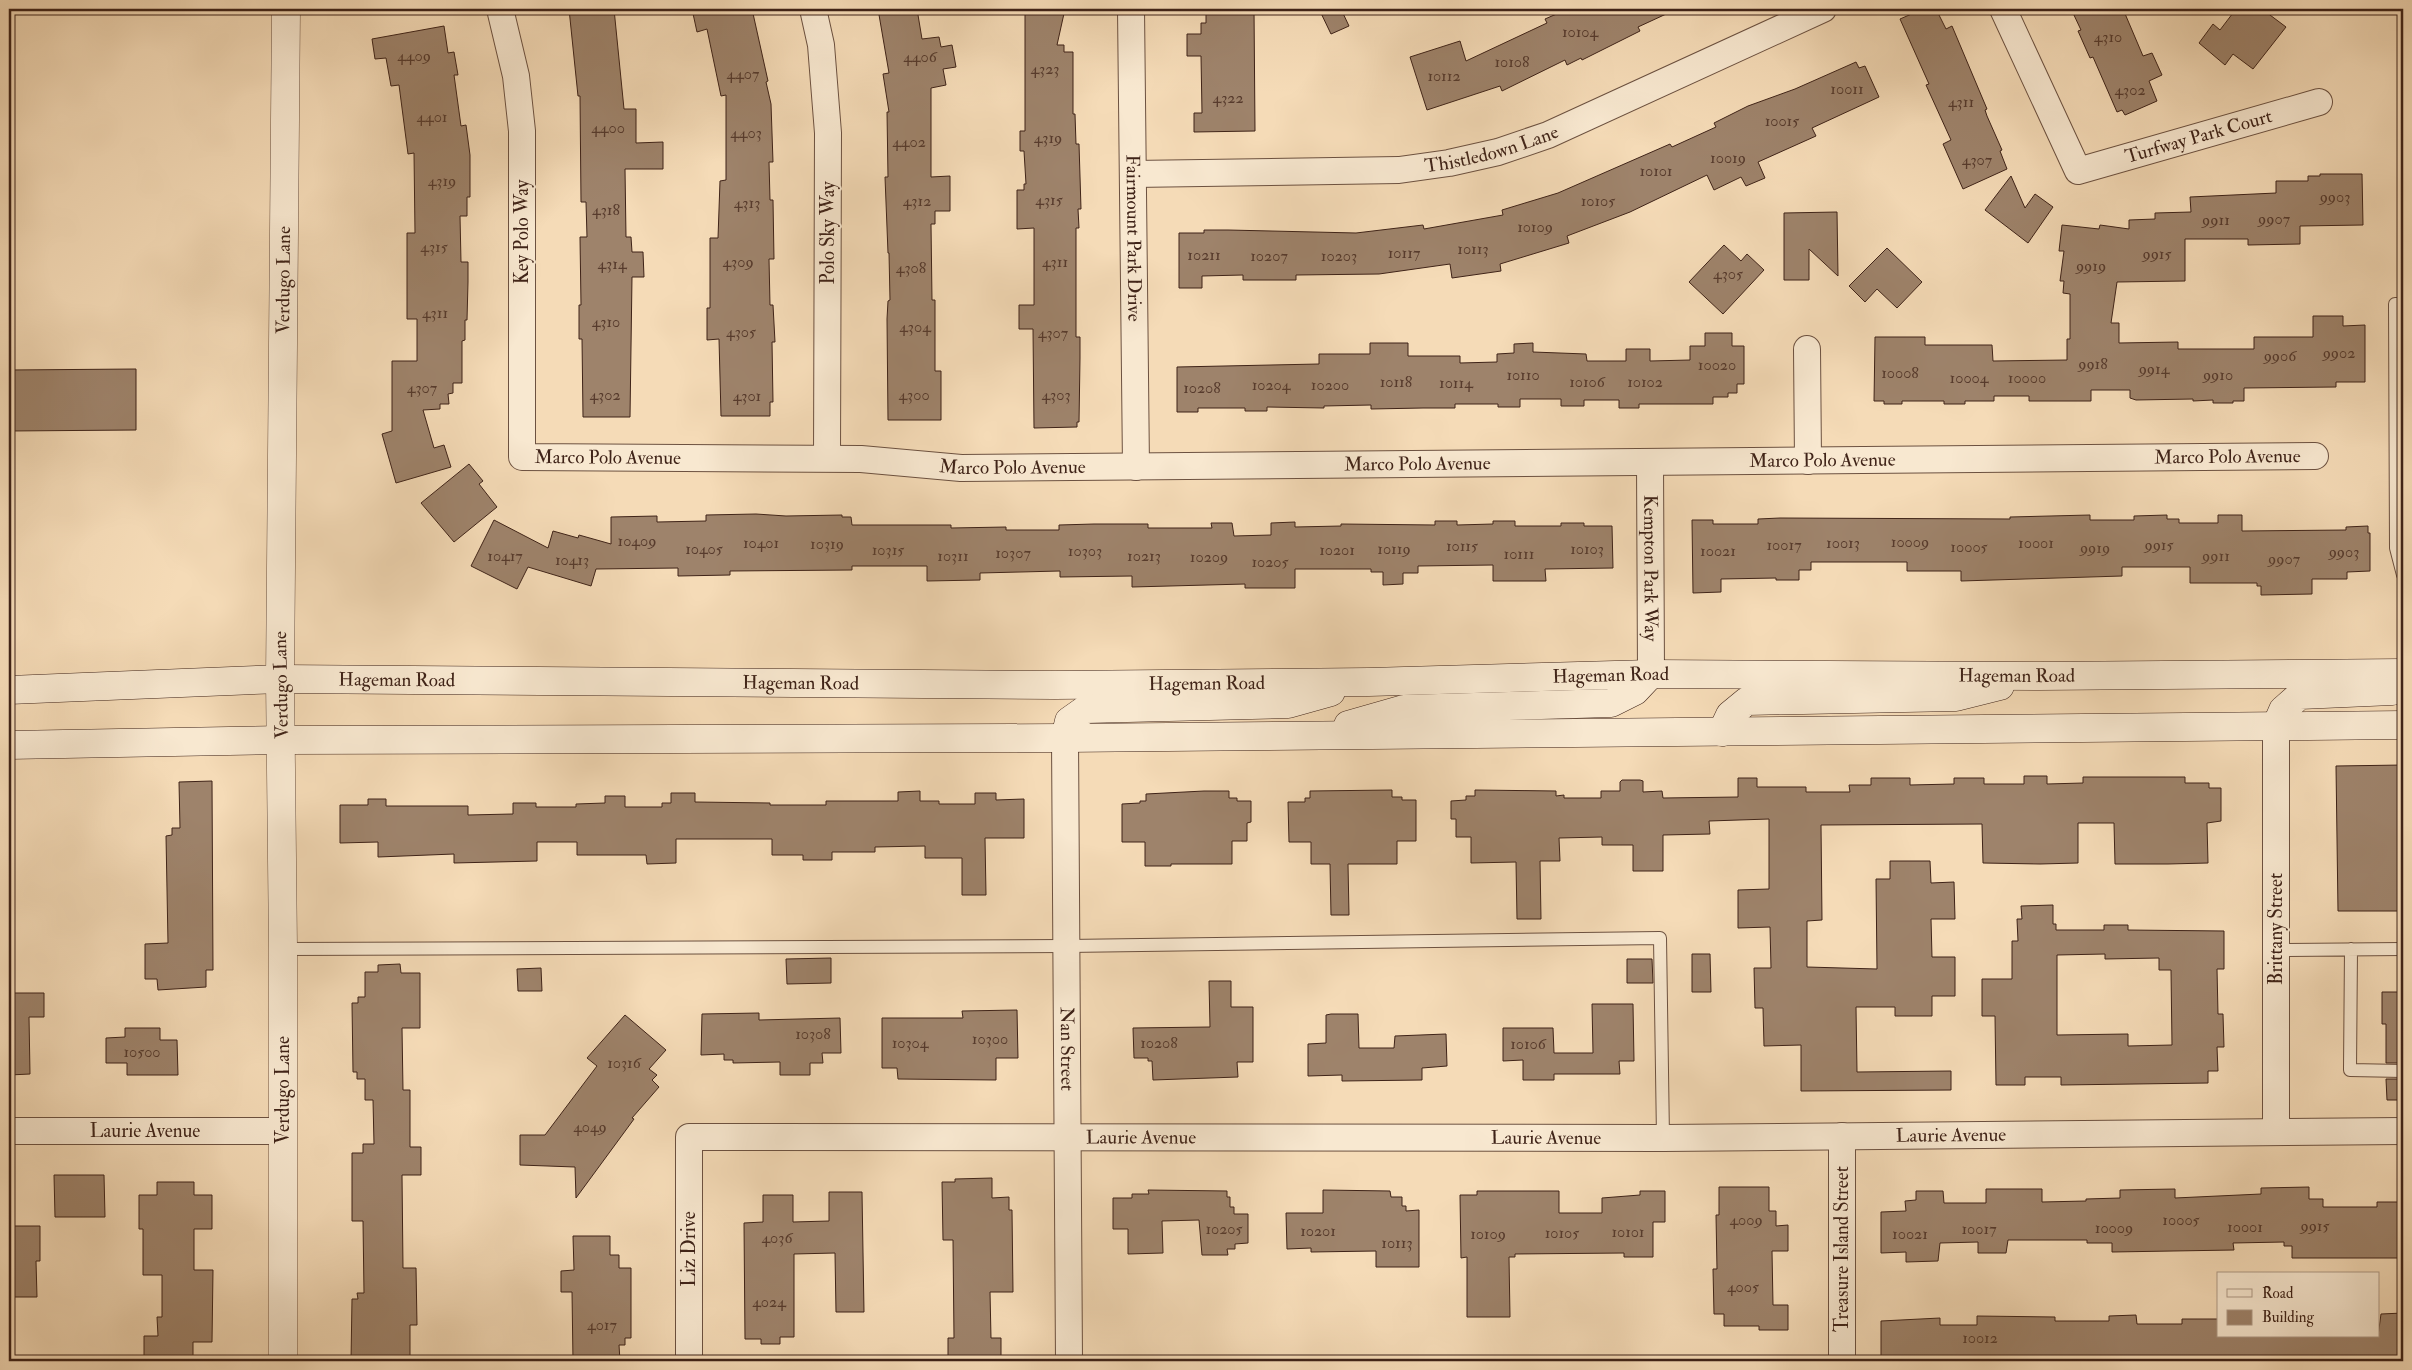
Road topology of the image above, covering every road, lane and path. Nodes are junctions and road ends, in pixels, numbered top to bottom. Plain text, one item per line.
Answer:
1 (286, 9) edge
2 (500, 9) edge
3 (813, 9) edge
4 (1131, 9) edge
5 (1823, 9) edge
6 (2003, 9) edge
7 (2319, 102) dead end
8 (1133, 174) junction
9 (2403, 304) edge
10 (1807, 349) dead end
11 (2314, 456) dead end
12 (522, 457) joint
13 (827, 458) junction
14 (1808, 461) junction
15 (1650, 462) junction
16 (1136, 467) junction
17 (2403, 575) edge
18 (2403, 673) edge
19 (1651, 674) junction
20 (2040, 676) junction
21 (280, 679) junction
22 (1369, 682) junction
23 (9, 690) edge
24 (2403, 691) edge
25 (2403, 725) edge
26 (2276, 726) junction
27 (1722, 732) junction
28 (1316, 734) junction
29 (1065, 738) junction
30 (282, 740) junction
31 (9, 745) edge
32 (1067, 946) junction
33 (2403, 949) edge
34 (283, 950) junction
35 (2276, 950) junction
36 (2351, 950) junction
37 (2403, 1071) edge
38 (2403, 1131) edge
39 (9, 1132) edge
40 (283, 1132) junction
41 (2276, 1132) junction
42 (1842, 1136) junction
43 (689, 1137) joint
44 (1069, 1137) junction
45 (1663, 1138) junction
46 (283, 1361) edge
47 (689, 1361) edge
48 (1069, 1361) edge
49 (1842, 1361) edge

1 - 21 main road, Verdugo Lane
2 - 12 street, Key Polo Way
3 - 13 street, Polo Sky Way
4 - 8 street, Fairmount Park Drive
5 - 8 street, Thistledown Lane
6 - 7 street, Turfway Park Court
8 - 16 street, Fairmount Park Drive
9 - 17 lane
10 - 14 street
11 - 14 street, Marco Polo Avenue
12 - 13 street, Marco Polo Avenue
13 - 16 street, Marco Polo Avenue
14 - 15 street, Marco Polo Avenue
15 - 16 street, Marco Polo Avenue
15 - 19 street, Kempton Park Way
18 - 20 main road, Hageman Road
19 - 20 main road, Hageman Road
19 - 22 main road, Hageman Road
19 - 28 main road
20 - 27 main road
21 - 22 main road, Hageman Road
21 - 23 main road, Hageman Road
21 - 30 main road, Verdugo Lane
22 - 29 main road
24 - 26 main road
25 - 26 main road
26 - 27 main road
26 - 35 street, Brittany Street
27 - 28 main road
28 - 29 main road
29 - 30 main road
29 - 32 street, Nan Street
30 - 31 main road
30 - 34 main road, Verdugo Lane
32 - 34 lane
32 - 44 street, Nan Street
32 - 45 lane
33 - 36 lane
34 - 40 main road, Verdugo Lane
35 - 36 lane
35 - 41 street, Brittany Street
36 - 37 lane
38 - 41 street, Laurie Avenue
39 - 40 street, Laurie Avenue
40 - 46 main road, Verdugo Lane
41 - 42 street, Laurie Avenue
42 - 45 street, Laurie Avenue
42 - 49 street, Treasure Island Street
43 - 44 street, Laurie Avenue
43 - 47 street, Liz Drive
44 - 45 street, Laurie Avenue
44 - 48 street, Nan Street

